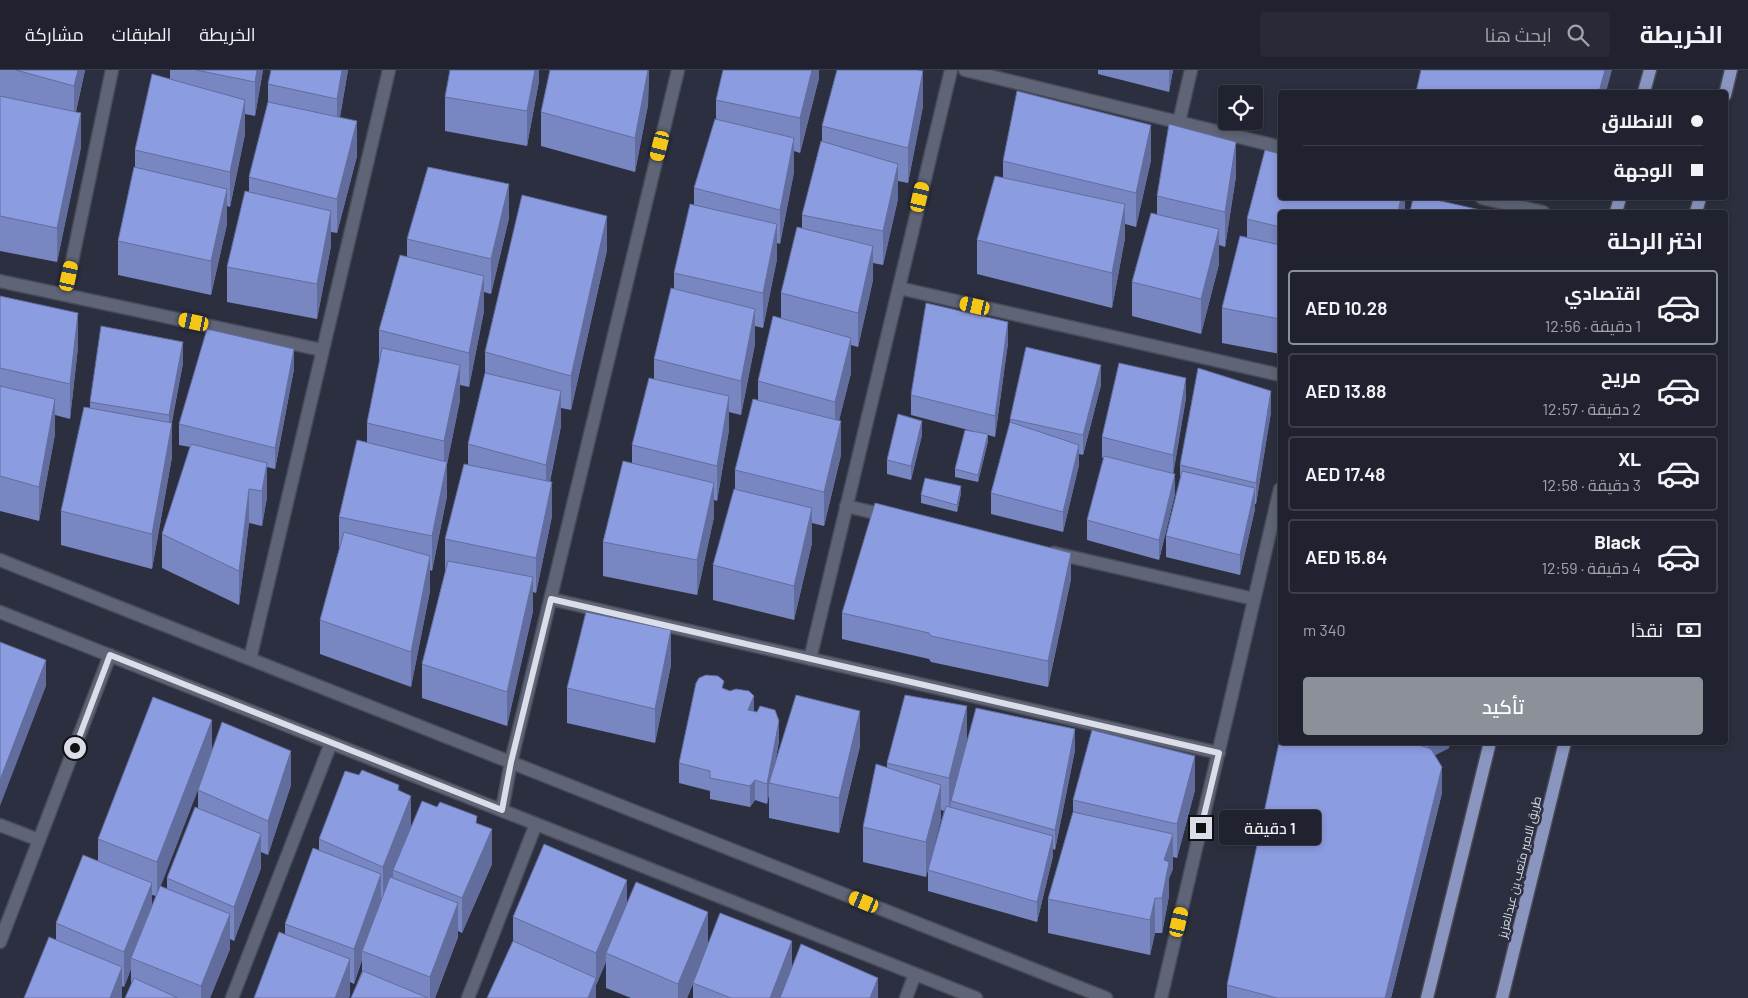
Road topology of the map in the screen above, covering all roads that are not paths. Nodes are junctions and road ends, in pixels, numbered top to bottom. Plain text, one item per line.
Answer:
1 (112, 70) edge
2 (389, 70) edge
3 (678, 70) edge
4 (951, 70) edge
5 (965, 70) edge
6 (1191, 70) edge
7 (1650, 70) edge
8 (1731, 70) edge
9 (1645, 90) edge
10 (1726, 90) edge
11 (1179, 122) junction
12 (1278, 147) edge
13 (1491, 200) edge
14 (1533, 210) edge
15 (0, 281) edge
16 (899, 288) junction
17 (65, 295) junction
18 (322, 350) junction
19 (1278, 375) edge
20 (1278, 498) edge
21 (846, 506) junction
22 (905, 520) edge
23 (1041, 550) edge
24 (0, 560) edge
25 (551, 599) junction
26 (1254, 599) junction
27 (0, 612) edge
28 (110, 655) junction
29 (250, 659) junction
30 (810, 659) junction
31 (331, 743) junction
32 (1489, 745) edge
33 (1564, 745) edge
34 (1219, 753) junction
35 (511, 762) junction
36 (502, 810) junction
37 (536, 824) junction
38 (0, 825) edge
39 (39, 840) junction
40 (0, 942) edge
41 (915, 974) junction
42 (232, 998) edge
43 (468, 998) edge
44 (906, 998) edge
45 (976, 998) edge
46 (1106, 998) edge
47 (1161, 998) edge
48 (1427, 998) edge
49 (1502, 998) edge

1 - 17 street
2 - 18 street
3 - 25 street
4 - 16 street
5 - 11 street
6 - 11 street
7 - 9 main road
8 - 10 main road
11 - 12 street
13 - 14 street
15 - 17 street
16 - 19 street
16 - 21 street
17 - 18 street
18 - 29 street
20 - 26 street
21 - 22 street
21 - 30 street
23 - 26 street
24 - 29 street
25 - 30 street
25 - 35 street
26 - 34 street
27 - 28 street
28 - 31 street
28 - 39 street
29 - 35 street
30 - 34 street
31 - 36 street
31 - 42 street
32 - 48 main road
33 - 49 main road, طريق الامير متعب بن عبدالعزيز
34 - 47 street
35 - 36 street
35 - 46 street
36 - 37 street
37 - 41 street
37 - 43 street
38 - 39 street
39 - 40 street
41 - 44 street
41 - 45 street

